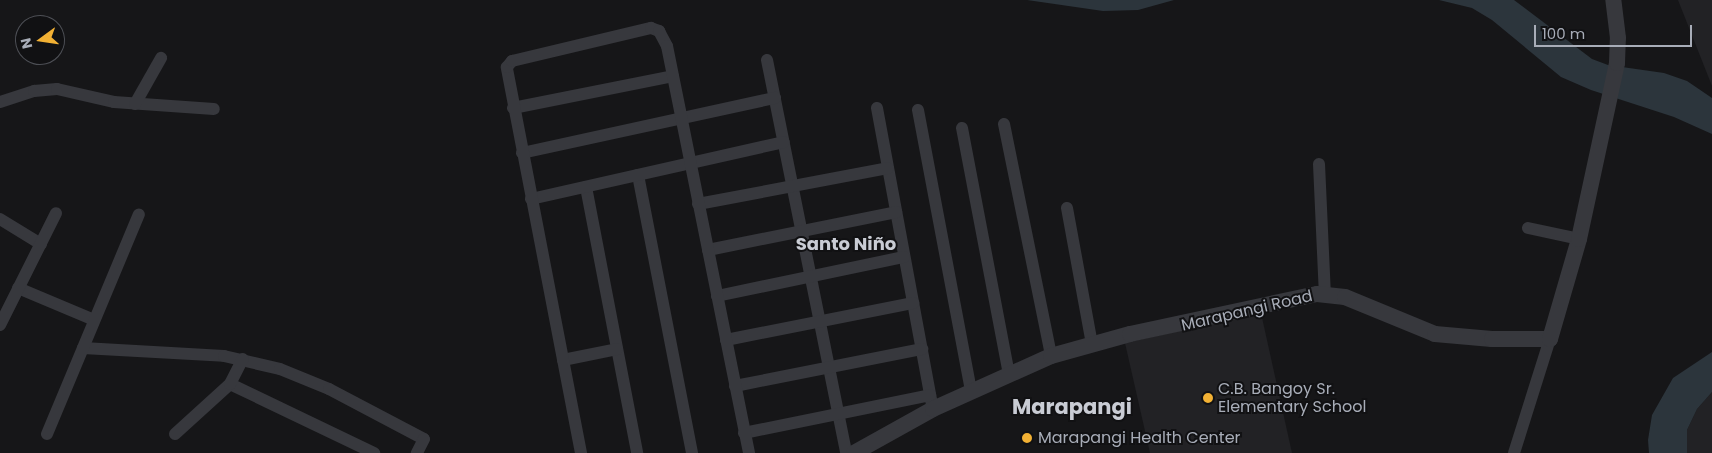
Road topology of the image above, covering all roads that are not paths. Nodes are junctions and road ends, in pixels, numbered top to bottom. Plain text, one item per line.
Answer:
1 (1613, 0) edge
2 (161, 58) dead end
3 (767, 60) dead end
4 (673, 76) junction
5 (775, 98) junction
6 (0, 102) edge
7 (135, 104) junction
8 (513, 108) junction
9 (877, 108) dead end
10 (214, 109) dead end
11 (918, 110) dead end
12 (681, 119) junction
13 (1004, 124) dead end
14 (962, 128) dead end
15 (784, 142) junction
16 (522, 153) junction
17 (690, 163) junction
18 (1319, 164) dead end
19 (888, 168) junction
20 (638, 175) junction
21 (793, 186) junction
22 (586, 187) junction
23 (531, 199) junction
24 (698, 204) junction
25 (1067, 208) dead end
26 (896, 212) junction
27 (56, 213) dead end
28 (139, 214) dead end
29 (0, 219) edge
30 (1528, 228) dead end
31 (802, 231) junction
32 (1579, 239) junction
33 (41, 244) junction
34 (708, 250) junction
35 (904, 257) junction
36 (811, 276) junction
37 (18, 288) junction
38 (1325, 294) junction
39 (717, 296) junction
40 (913, 302) junction
41 (94, 320) junction
42 (820, 321) junction
43 (0, 325) edge
44 (1550, 339) junction
45 (726, 340) junction
46 (1092, 344) junction
47 (83, 348) junction
48 (617, 349) junction
49 (922, 349) junction
50 (1051, 356) junction
51 (243, 360) junction
52 (563, 360) junction
53 (829, 368) junction
54 (1009, 374) junction
55 (230, 384) junction
56 (735, 386) junction
57 (972, 391) junction
58 (931, 402) junction
59 (838, 414) junction
60 (744, 433) junction
61 (48, 434) dead end
62 (175, 434) dead end
63 (374, 453) edge
64 (417, 453) edge
65 (582, 453) edge
66 (637, 453) edge
67 (692, 453) edge
68 (748, 453) edge
69 (846, 453) edge
70 (854, 453) edge
71 (1514, 453) edge

1 - 32 street
2 - 7 street
3 - 5 street
4 - 8 street
4 - 8 street
4 - 12 street
5 - 12 street
5 - 15 street
6 - 7 street
7 - 10 street
8 - 16 street
9 - 19 street
11 - 57 street
12 - 16 street
12 - 17 street
13 - 50 street
14 - 54 street
15 - 17 street
15 - 21 street
16 - 23 street
17 - 20 street
17 - 24 street
18 - 38 street
19 - 21 street
19 - 26 street
20 - 22 street
20 - 67 street
21 - 24 street
21 - 31 street
22 - 23 street
22 - 48 street
23 - 52 street
24 - 34 street
25 - 46 street
26 - 31 street
26 - 35 street
27 - 33 street
28 - 41 street
29 - 33 street
30 - 32 street
31 - 34 street
31 - 36 street
32 - 44 street
33 - 37 street
34 - 39 street
35 - 36 street
35 - 40 street
36 - 39 street
36 - 42 street
37 - 41 street
37 - 43 street
38 - 44 street, Marapangi Road
38 - 46 street, Marapangi Road
39 - 45 street
40 - 42 street
40 - 49 street
41 - 47 street
42 - 45 street
42 - 53 street
44 - 71 street
45 - 56 street
46 - 50 street, Marapangi Road
47 - 51 street
47 - 61 street
48 - 52 street
48 - 66 street
49 - 53 street
49 - 58 street
50 - 54 street, Marapangi Road
51 - 55 street
51 - 64 street
52 - 65 street
53 - 56 street
53 - 59 street
54 - 57 street, Marapangi Road
55 - 62 street
55 - 63 street
56 - 60 street
57 - 58 street, Marapangi Road
58 - 59 street
58 - 70 street, Marapangi Road
59 - 60 street
59 - 69 street
60 - 68 street

